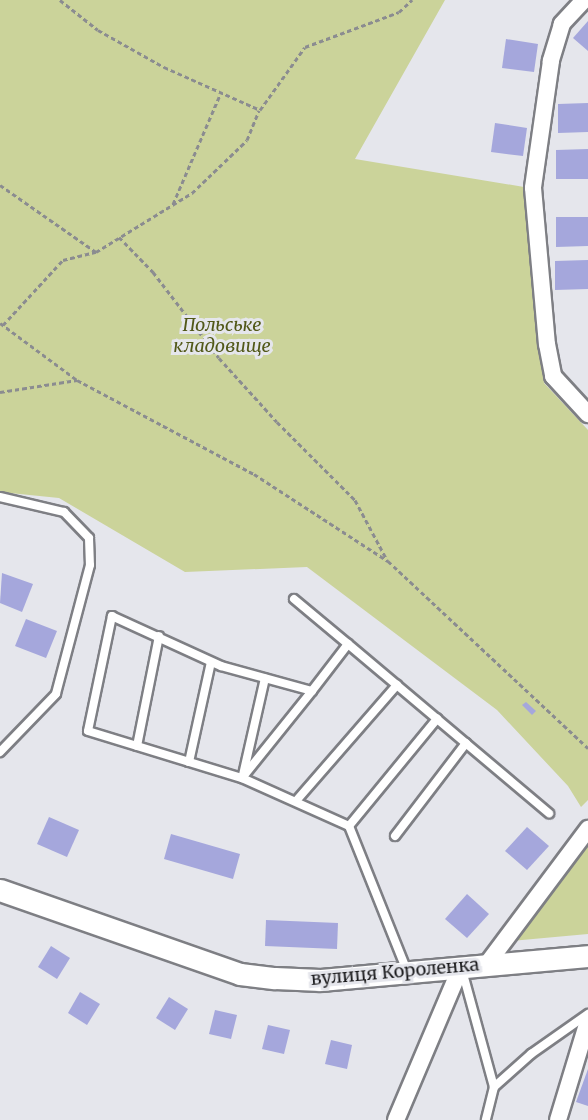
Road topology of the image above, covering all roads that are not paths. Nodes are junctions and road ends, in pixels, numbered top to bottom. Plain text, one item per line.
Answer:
1 (584, 0) edge
2 (588, 414) edge
3 (0, 497) edge
4 (294, 599) dead end
5 (159, 636) junction
6 (348, 644) junction
7 (212, 662) junction
8 (265, 678) junction
9 (397, 685) junction
10 (312, 691) junction
11 (437, 719) junction
12 (466, 743) junction
13 (137, 746) junction
14 (0, 752) edge
15 (189, 762) junction
16 (242, 778) junction
17 (297, 801) junction
18 (549, 813) dead end
19 (349, 826) junction
20 (588, 830) edge
21 (394, 836) dead end
22 (0, 890) edge
23 (588, 956) edge
24 (487, 964) junction
25 (461, 967) junction
26 (408, 972) junction
27 (588, 1014) edge
28 (588, 1021) edge
29 (494, 1088) junction
30 (396, 1120) edge
31 (486, 1120) edge
32 (558, 1120) edge

1 - 2 street
3 - 14 lane
4 - 6 lane
5 - 7 lane
5 - 13 lane
5 - 13 lane
6 - 9 lane
6 - 10 lane
7 - 8 lane
7 - 15 lane
8 - 10 lane
8 - 16 lane
9 - 11 lane
9 - 17 lane
10 - 16 lane
11 - 12 lane
11 - 19 lane
12 - 18 lane
12 - 21 lane
13 - 15 lane
15 - 16 lane
16 - 17 lane
17 - 19 lane
19 - 26 lane
20 - 24 street
22 - 26 street, вулиця Короленка
23 - 24 street, вулиця Короленка
24 - 25 street, вулиця Короленка
25 - 26 street, вулиця Короленка
25 - 29 lane
25 - 30 street
27 - 29 lane
28 - 32 street
29 - 31 lane

